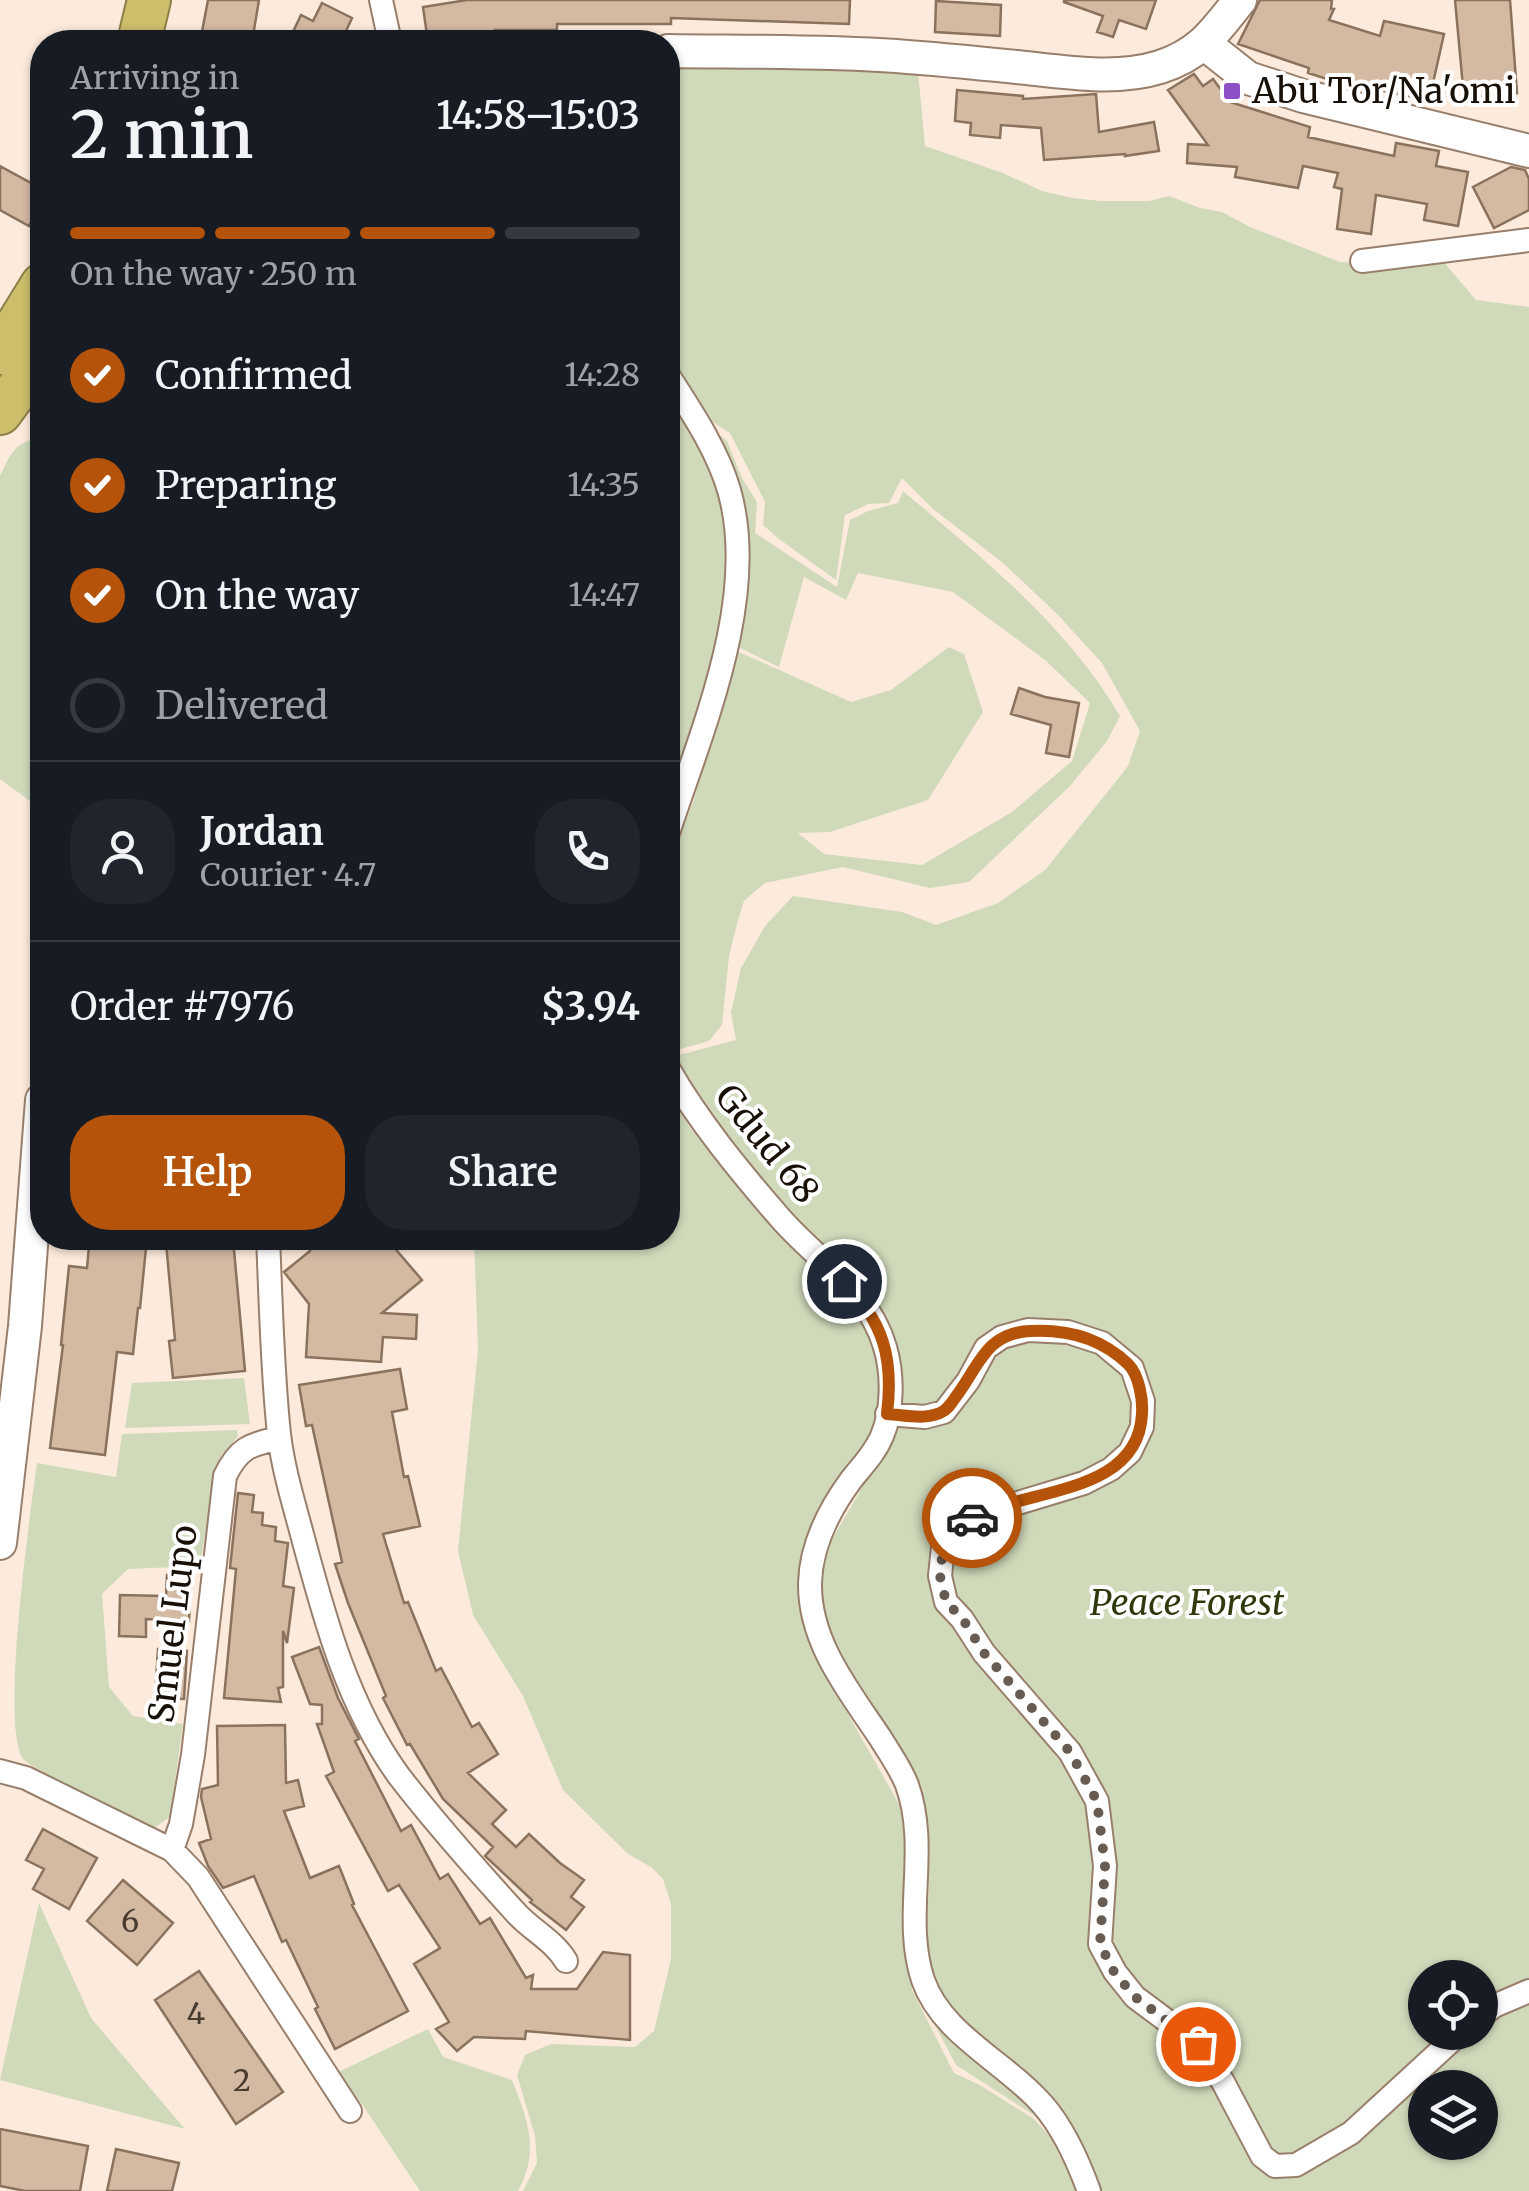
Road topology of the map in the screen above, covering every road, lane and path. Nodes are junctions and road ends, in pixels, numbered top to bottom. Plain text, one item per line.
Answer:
1 (149, 0) edge
2 (176, 0) edge
3 (381, 0) edge
4 (1240, 0) edge
5 (142, 30) edge
6 (170, 30) edge
7 (387, 30) edge
8 (1205, 44) junction
9 (680, 51) edge
10 (1529, 152) edge
11 (1529, 240) edge
12 (1362, 261) dead end
13 (27, 357) edge
14 (680, 394) edge
15 (0, 413) edge
16 (680, 795) edge
17 (680, 1089) edge
18 (31, 1250) edge
19 (269, 1250) edge
20 (887, 1414) junction
21 (280, 1438) junction
22 (0, 1543) edge
23 (0, 1751) edge
24 (0, 1771) edge
25 (26, 1778) junction
26 (172, 1850) junction
27 (566, 1961) dead end
28 (1529, 1990) edge
29 (1498, 2004) edge
30 (1441, 2050) edge
31 (350, 2111) dead end
32 (1089, 2191) edge

1 - 5 highway
2 - 6 highway
3 - 7 street
4 - 8 street
8 - 9 street
8 - 10 street
11 - 12 street
13 - 15 highway
14 - 16 street
17 - 20 street, Gdud 68
18 - 22 street
19 - 21 street
20 - 30 street
20 - 32 street
21 - 26 street, Smuel Lupo
21 - 27 street
23 - 25 street
24 - 25 street
25 - 26 street
26 - 31 street
28 - 29 street

